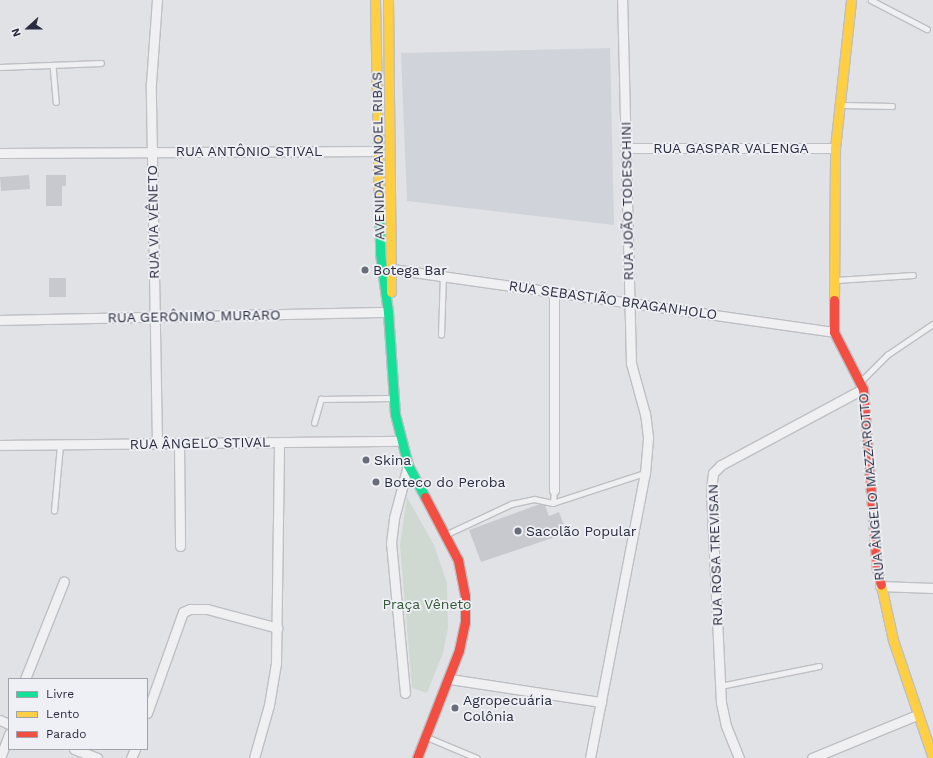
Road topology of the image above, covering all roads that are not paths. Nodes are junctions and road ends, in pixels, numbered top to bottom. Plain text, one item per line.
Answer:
1 (157, 0) edge
2 (375, 0) edge
3 (388, 0) edge
4 (622, 0) edge
5 (851, 0) edge
6 (871, 0) edge
7 (927, 29) dead end
8 (102, 63) dead end
9 (53, 65) junction
10 (0, 67) edge
11 (56, 102) dead end
12 (841, 105) junction
13 (892, 106) dead end
14 (626, 148) junction
15 (835, 148) junction
16 (378, 151) junction
17 (152, 152) junction
18 (0, 153) edge
19 (392, 269) junction
20 (913, 275) dead end
21 (443, 276) junction
22 (834, 281) junction
23 (554, 292) junction
24 (629, 303) junction
25 (388, 312) junction
26 (155, 317) junction
27 (0, 320) edge
28 (933, 324) edge
29 (834, 332) junction
30 (441, 336) dead end
31 (861, 386) junction
32 (392, 398) junction
33 (314, 423) dead end
34 (400, 441) junction
35 (279, 443) junction
36 (157, 444) junction
37 (179, 444) junction
38 (0, 445) edge
39 (60, 445) junction
40 (408, 465) junction
41 (644, 473) junction
42 (554, 490) joint
43 (553, 503) junction
44 (54, 511) dead end
45 (446, 534) junction
46 (180, 546) dead end
47 (64, 581) dead end
48 (880, 586) junction
49 (933, 588) edge
50 (278, 628) junction
51 (818, 666) dead end
52 (25, 678) edge
53 (450, 679) junction
54 (720, 686) junction
55 (405, 694) dead end
56 (601, 702) junction
57 (148, 710) edge
58 (917, 715) junction
59 (8, 737) edge
60 (426, 737) junction
61 (77, 750) edge
62 (0, 758) edge
63 (97, 758) edge
64 (254, 758) edge
65 (417, 758) edge
66 (477, 758) edge
67 (590, 758) edge
68 (739, 758) edge
69 (812, 758) edge
70 (933, 758) edge

1 - 17 street, RUA VIA VÊNETO
2 - 16 main road, AVENIDA MANOEL RIBAS
3 - 19 main road, AVENIDA MANOEL RIBAS
4 - 14 street, RUA JOÃO TODESCHINI
5 - 12 main road, RUA ÂNGELO MAZZAROTTO
6 - 7 lane
8 - 9 lane
9 - 10 lane
9 - 11 lane
12 - 13 lane
12 - 15 main road, RUA ÂNGELO MAZZAROTTO
14 - 15 street, RUA GASPAR VALENGA
14 - 24 street, RUA JOÃO TODESCHINI
15 - 22 main road, RUA ÂNGELO MAZZAROTTO
16 - 17 street, RUA ANTÔNIO STIVAL
16 - 25 main road, AVENIDA MANOEL RIBAS
17 - 18 street, RUA ANTÔNIO STIVAL
17 - 26 street, RUA VIA VÊNETO
19 - 21 street, RUA SEBASTIÃO BRAGANHOLO
19 - 25 main road, AVENIDA MANOEL RIBAS
20 - 22 lane
21 - 23 street, RUA SEBASTIÃO BRAGANHOLO
21 - 30 lane
22 - 29 main road, RUA ÂNGELO MAZZAROTTO
23 - 24 street, RUA SEBASTIÃO BRAGANHOLO
23 - 42 street
24 - 29 street, RUA SEBASTIÃO BRAGANHOLO
24 - 41 street, RUA JOÃO TODESCHINI
25 - 26 street, RUA GERÔNIMO MURARO
25 - 32 main road, AVENIDA MANOEL RIBAS
26 - 27 street, RUA GERÔNIMO MURARO
26 - 36 street, RUA VIA VÊNETO
28 - 31 lane
29 - 31 main road, RUA ÂNGELO MAZZAROTTO
31 - 48 main road, RUA ÂNGELO MAZZAROTTO
31 - 54 street, RUA ROSA TREVISAN
32 - 33 lane
32 - 34 main road, AVENIDA MANOEL RIBAS
34 - 35 street, RUA ÂNGELO STIVAL
34 - 40 main road, AVENIDA MANOEL RIBAS
35 - 37 street, RUA ÂNGELO STIVAL
35 - 50 street
36 - 37 street, RUA ÂNGELO STIVAL
36 - 39 street, RUA ÂNGELO STIVAL
37 - 46 street
38 - 39 street, RUA ÂNGELO STIVAL
39 - 44 lane
40 - 45 main road, AVENIDA MANOEL RIBAS
40 - 55 street
41 - 43 lane
41 - 56 street, RUA JOÃO TODESCHINI
42 - 43 lane
43 - 45 lane
45 - 53 main road, AVENIDA MANOEL RIBAS
47 - 52 street
48 - 49 street
48 - 58 main road, RUA ÂNGELO MAZZAROTTO
50 - 57 street
50 - 64 street
51 - 54 lane
53 - 56 street
53 - 60 main road, AVENIDA MANOEL RIBAS
54 - 68 street, RUA ROSA TREVISAN
56 - 67 street, RUA JOÃO TODESCHINI
58 - 69 street
58 - 70 main road, RUA ÂNGELO MAZZAROTTO
59 - 62 street
60 - 65 main road, AVENIDA MANOEL RIBAS
60 - 66 lane
61 - 63 street

